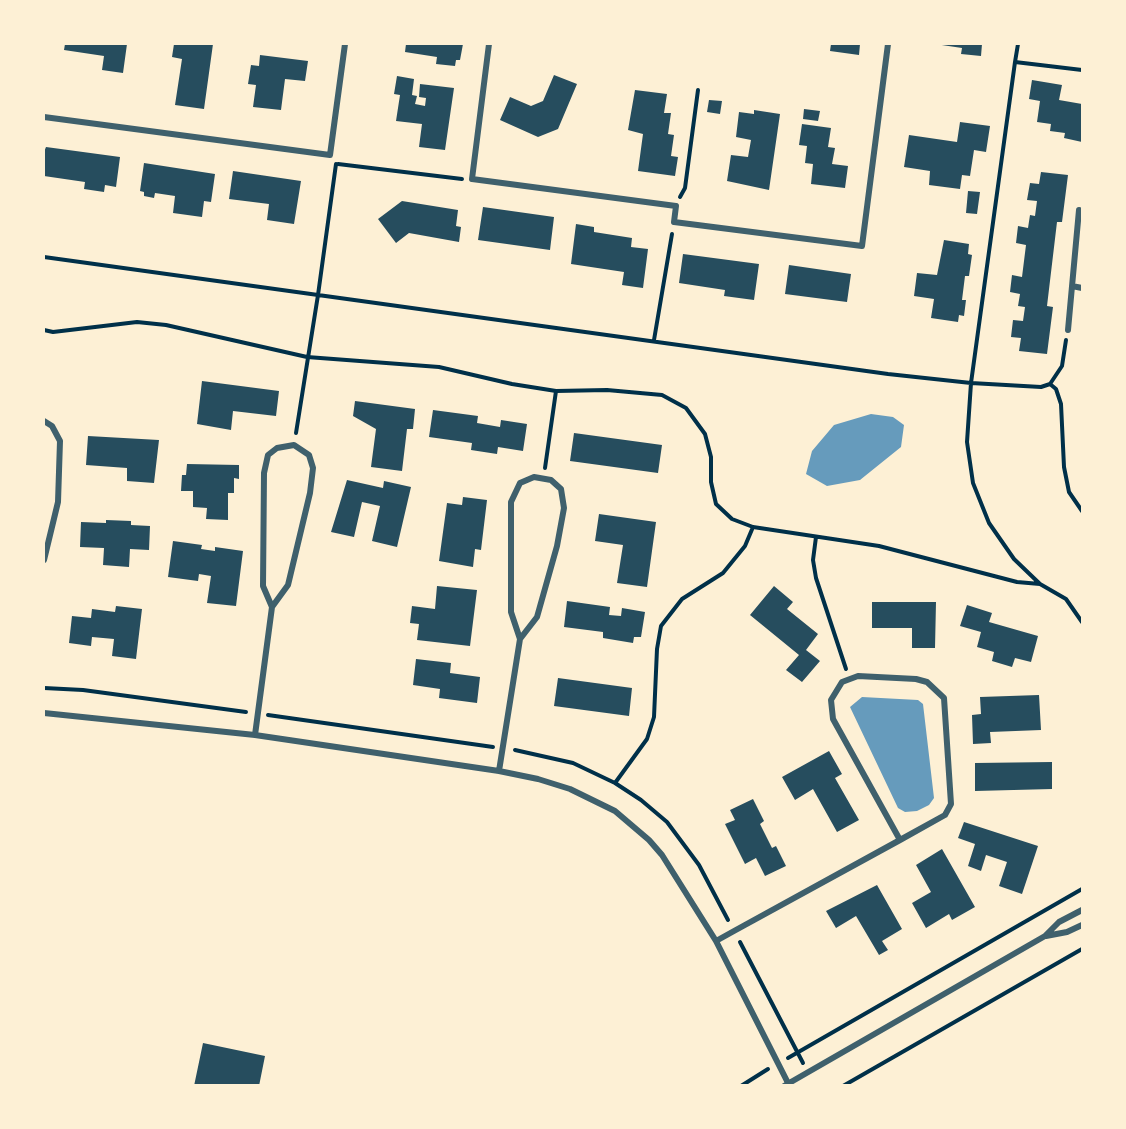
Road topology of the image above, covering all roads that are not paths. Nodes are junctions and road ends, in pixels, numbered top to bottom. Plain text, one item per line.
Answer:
1 (345, 44) edge
2 (489, 44) edge
3 (888, 44) edge
4 (44, 117) edge
5 (1079, 210) dead end
6 (1072, 286) junction
7 (1083, 288) edge
8 (1068, 330) road end
9 (44, 421) edge
10 (44, 560) edge
11 (272, 607) junction
12 (520, 639) junction
13 (44, 713) edge
14 (255, 735) junction
15 (499, 771) junction
16 (900, 840) junction
17 (1083, 910) edge
18 (1083, 925) edge
19 (1045, 936) junction
20 (716, 941) junction
21 (786, 1084) edge

1 - 4 street
2 - 3 street
5 - 6 street
6 - 7 street
6 - 8 street
9 - 10 street
11 - 11 street
11 - 14 street
12 - 12 street
12 - 15 street
13 - 14 street
14 - 15 street
15 - 20 street
16 - 16 street
16 - 20 street
17 - 19 street
18 - 19 street
19 - 21 street
20 - 21 street

